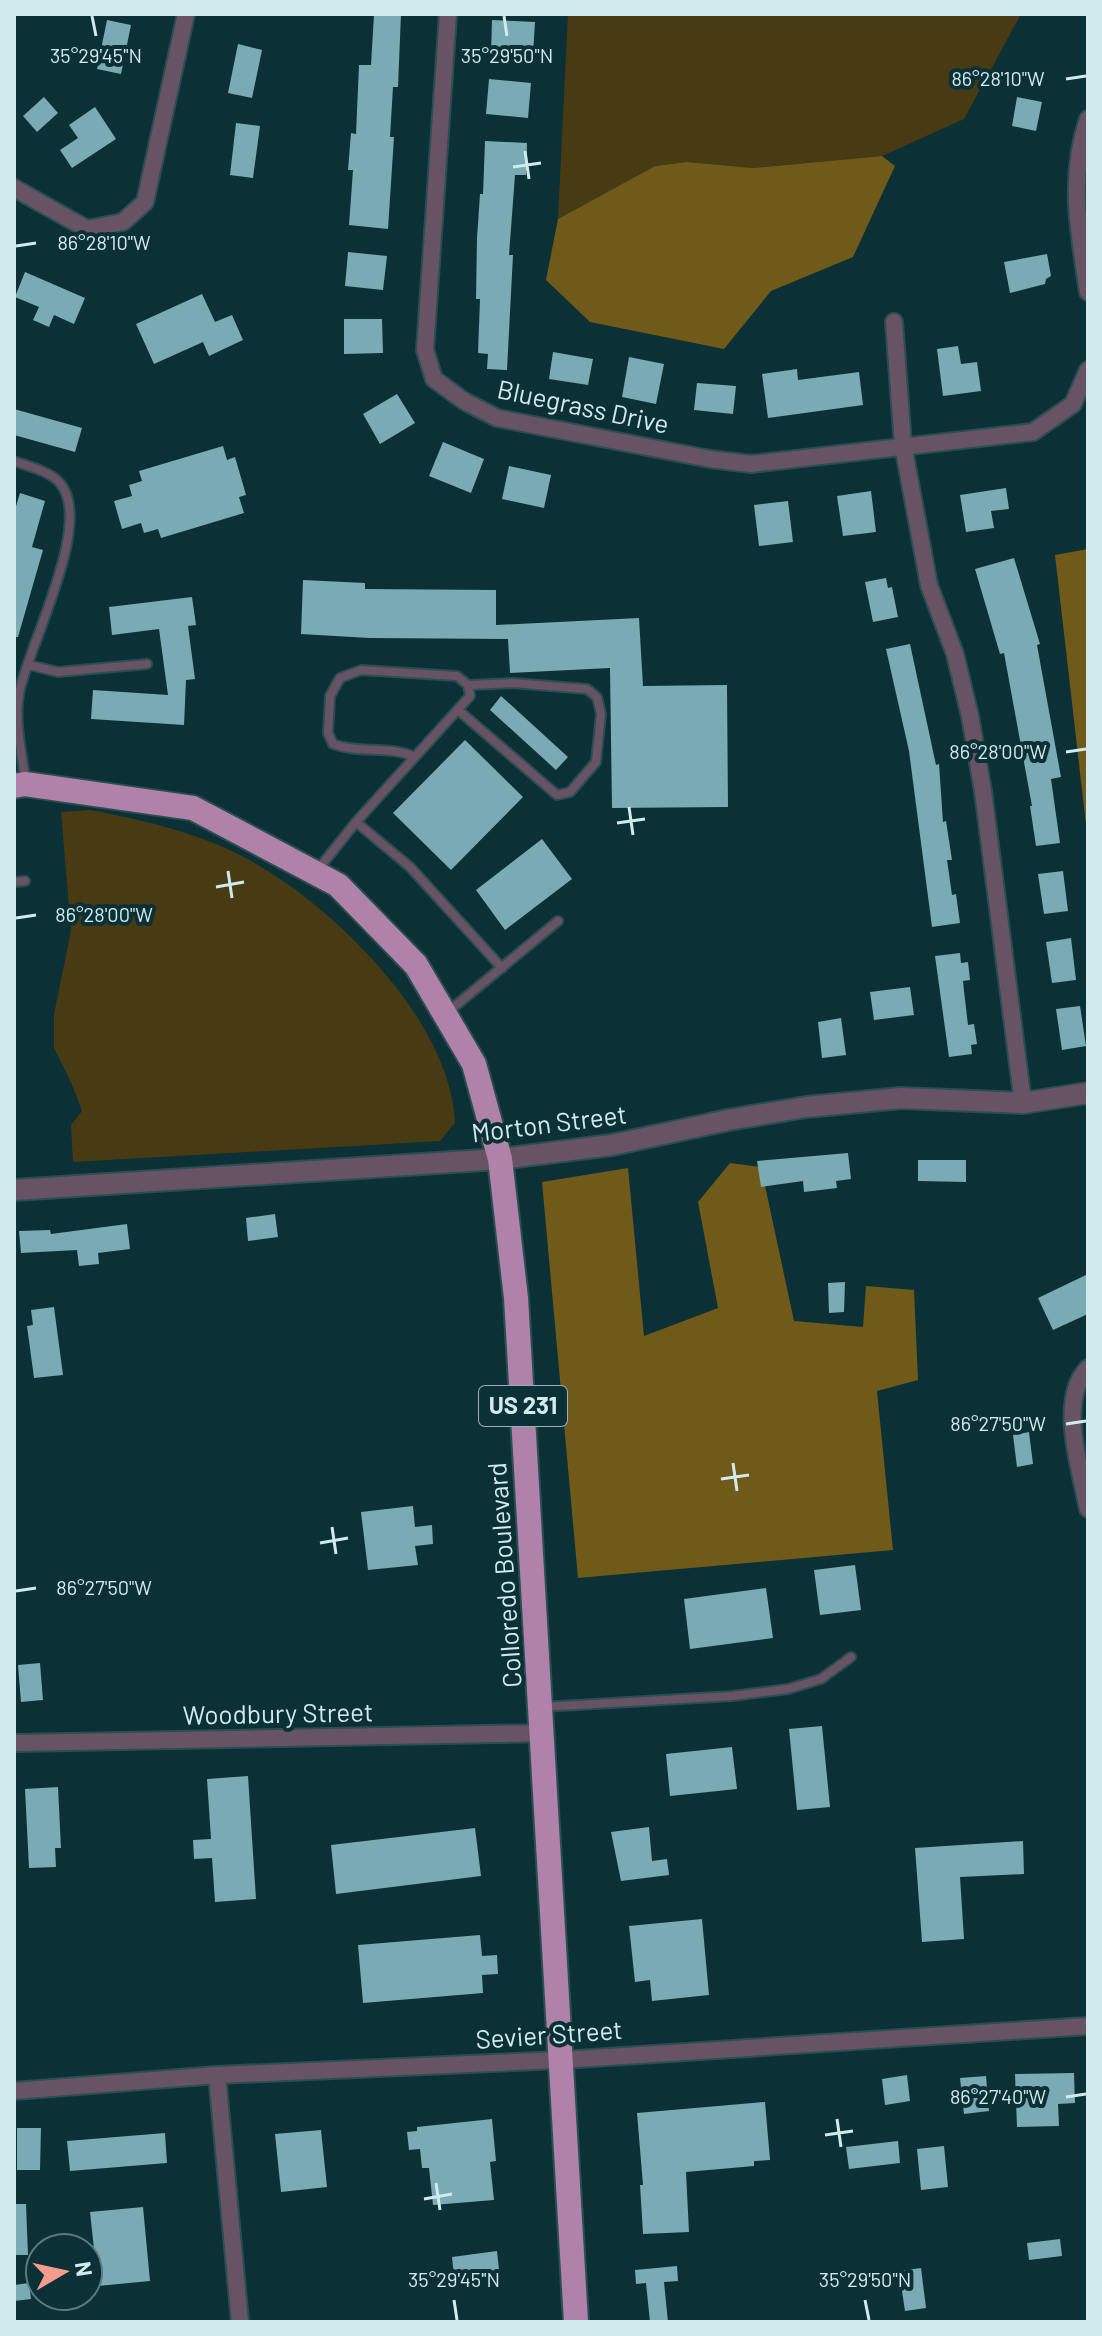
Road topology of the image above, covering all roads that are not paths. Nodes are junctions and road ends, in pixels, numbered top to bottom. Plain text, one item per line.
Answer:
1 (186, 14) edge
2 (448, 14) edge
3 (1088, 119) edge
4 (14, 188) edge
5 (1088, 292) edge
6 (894, 322) dead end
7 (1088, 370) edge
8 (903, 445) junction
9 (14, 461) edge
10 (147, 664) dead end
11 (29, 665) junction
12 (468, 685) junction
13 (16, 704) edge
14 (458, 710) junction
15 (415, 757) junction
16 (20, 785) edge
17 (356, 822) junction
18 (316, 873) junction
19 (25, 881) dead end
20 (14, 882) edge
21 (558, 921) dead end
22 (502, 968) junction
23 (445, 1014) junction
24 (1088, 1093) edge
25 (1023, 1103) junction
26 (500, 1159) junction
27 (14, 1190) edge
28 (1088, 1368) edge
29 (1088, 1509) edge
30 (851, 1657) dead end
31 (542, 1707) junction
32 (543, 1733) junction
33 (14, 1743) edge
34 (1088, 2026) edge
35 (561, 2060) junction
36 (217, 2075) junction
37 (14, 2091) edge
38 (240, 2322) edge
39 (576, 2322) edge

1 - 4 street
2 - 8 street, Bluegrass Drive
3 - 5 street
6 - 8 street
7 - 8 street, Bluegrass Drive
8 - 25 street
9 - 11 lane
10 - 11 lane
11 - 13 lane
12 - 14 lane
12 - 14 lane
12 - 15 lane
13 - 16 lane
14 - 15 lane
15 - 17 lane
16 - 18 highway, Colloredo Boulevard / US 231
17 - 18 lane
17 - 22 lane
18 - 23 highway, Colloredo Boulevard / US 231
19 - 20 lane
21 - 22 lane
22 - 23 lane
23 - 26 highway, Colloredo Boulevard / US 231
24 - 25 street, Morton Street
25 - 26 street, Morton Street
26 - 27 street, Morton Street
26 - 31 highway, Colloredo Boulevard / US 231
28 - 29 street
30 - 31 lane
31 - 32 highway, Colloredo Boulevard / US 231
32 - 33 street, Woodbury Street
32 - 35 highway, Colloredo Boulevard / US 231
34 - 35 street, Sevier Street
35 - 36 street, Sevier Street
35 - 39 highway, Colloredo Boulevard / US 231
36 - 37 street, Sevier Street
36 - 38 street

